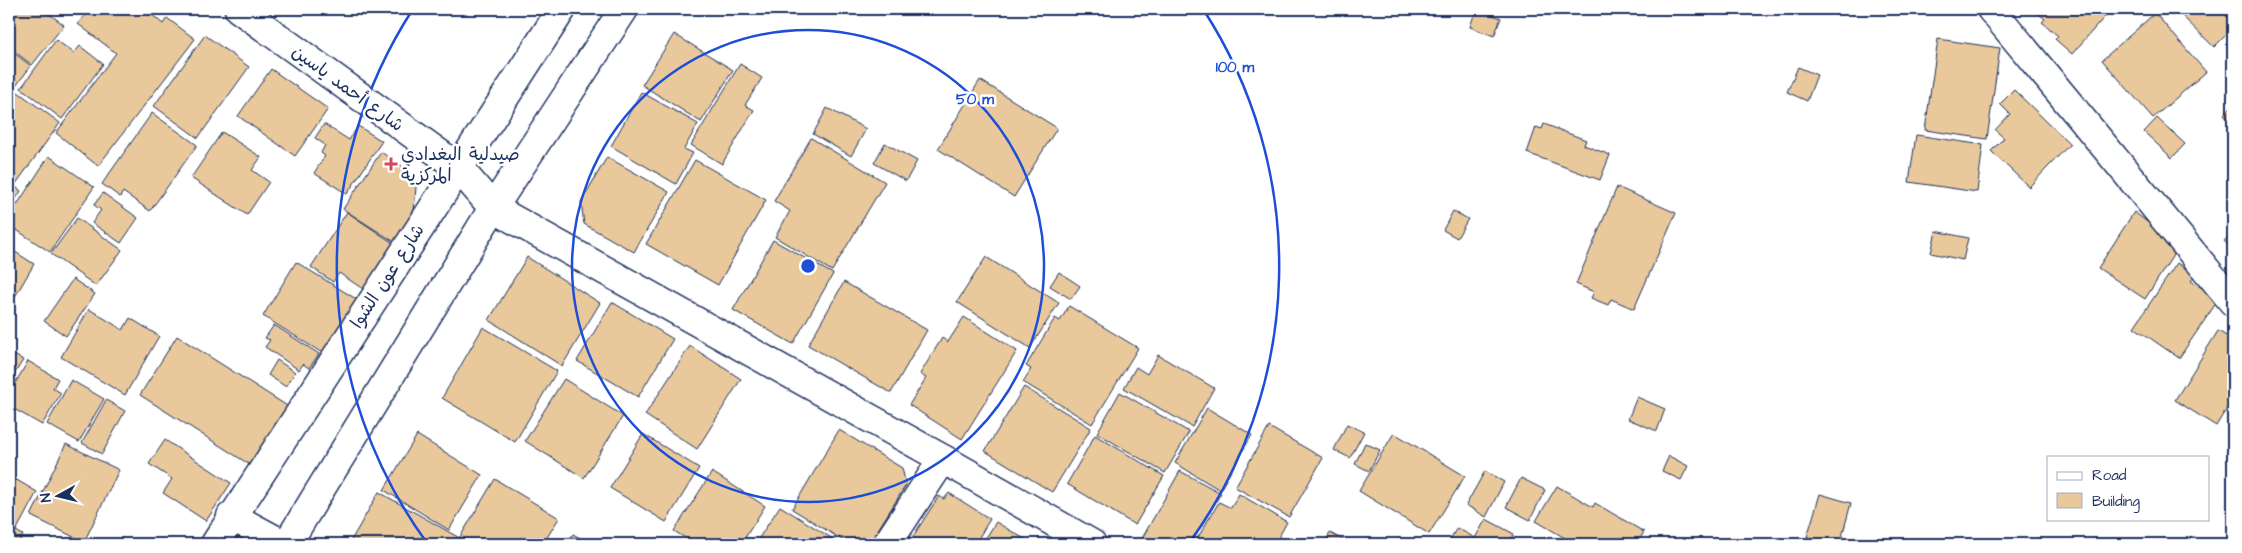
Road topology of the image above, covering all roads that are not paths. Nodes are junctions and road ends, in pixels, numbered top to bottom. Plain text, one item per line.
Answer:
1 (239, 9) edge
2 (562, 9) edge
3 (624, 9) edge
4 (1990, 9) edge
5 (458, 167) junction
6 (493, 208) junction
7 (2233, 302) edge
8 (944, 459) junction
9 (231, 516) junction
10 (214, 544) edge
11 (283, 544) edge
12 (287, 544) edge
13 (888, 544) edge
14 (1092, 544) edge

1 - 5 street, شارع أحمد ياسين
2 - 5 street, شارع عون الشوا
3 - 6 street
4 - 7 street
5 - 6 street, شارع أحمد ياسين
5 - 9 street, شارع عون الشوا
6 - 8 street
6 - 12 street
8 - 13 street
8 - 14 street
9 - 10 street, شارع عون الشوا
9 - 11 street

